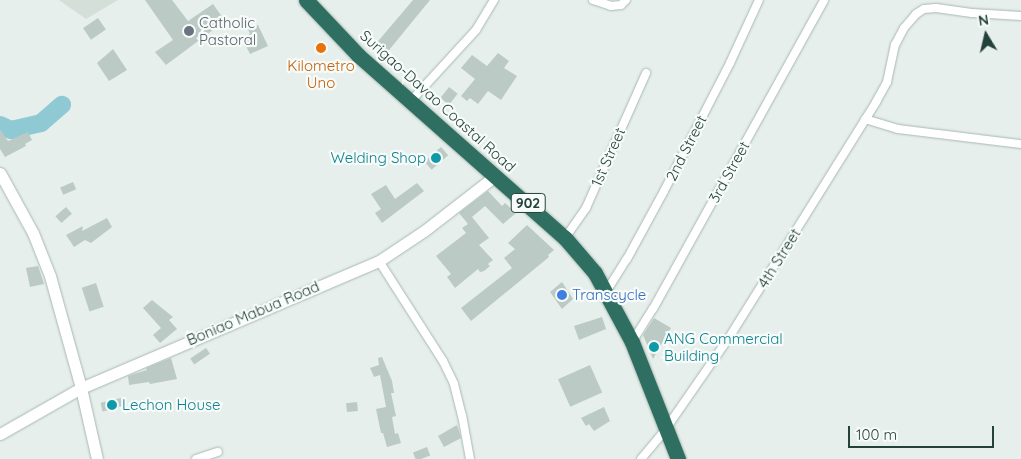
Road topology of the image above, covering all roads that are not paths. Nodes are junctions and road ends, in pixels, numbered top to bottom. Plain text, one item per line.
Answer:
1 (306, 0) edge
2 (593, 0) edge
3 (626, 0) edge
4 (759, 0) edge
5 (824, 0) edge
6 (496, 1) edge
7 (1021, 16) edge
8 (646, 73) dead end
9 (410, 102) junction
10 (865, 119) junction
11 (1021, 144) edge
12 (0, 173) edge
13 (495, 176) junction
14 (565, 238) junction
15 (379, 261) junction
16 (606, 292) junction
17 (632, 342) junction
18 (81, 388) junction
19 (666, 430) junction
20 (0, 434) edge
21 (218, 452) dead end
22 (97, 459) edge
23 (196, 459) edge
24 (470, 459) edge
25 (641, 459) edge
26 (678, 459) edge

1 - 9 highway, Surigao-Davao Coastal Road / 902
2 - 3 street
4 - 16 street, 2nd Street
5 - 17 street, 3rd Street
6 - 9 street
7 - 10 street, 4th Street
8 - 14 street, 1st Street
9 - 13 highway, Surigao-Davao Coastal Road / 902
10 - 11 street
10 - 19 street, 4th Street
12 - 18 street
13 - 14 highway, Surigao-Davao Coastal Road / 902
13 - 15 street, Boniao Mabua Road
14 - 16 highway, Surigao-Davao Coastal Road / 902
15 - 18 street, Boniao Mabua Road
15 - 24 street
16 - 17 highway, Surigao-Davao Coastal Road / 902
17 - 19 highway, Surigao-Davao Coastal Road / 902
18 - 20 street, Boniao Mabua Road
18 - 22 street
19 - 25 street, 4th Street
19 - 26 highway, Surigao-Davao Coastal Road / 902
21 - 23 street

